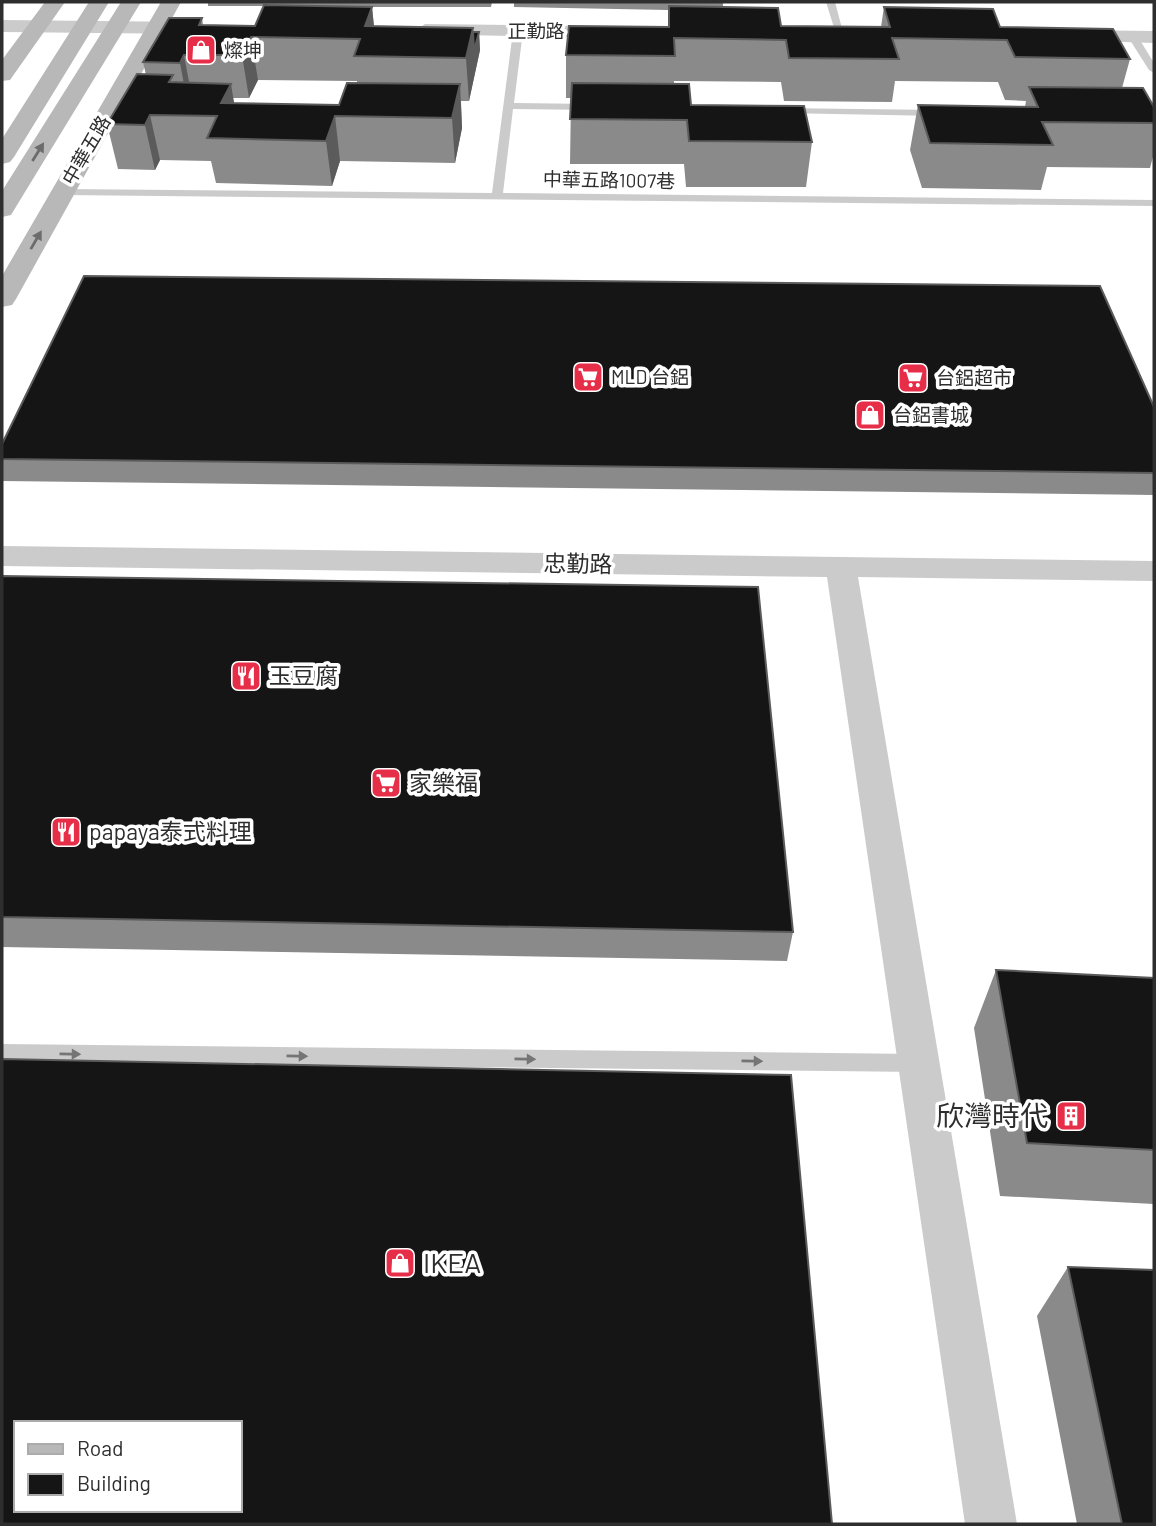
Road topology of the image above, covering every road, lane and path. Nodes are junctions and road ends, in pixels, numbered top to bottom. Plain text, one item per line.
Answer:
1 (55, 2) edge
2 (99, 2) edge
3 (131, 2) edge
4 (171, 2) edge
5 (830, 2) edge
6 (2, 26) edge
7 (37, 27) junction
8 (82, 27) junction
9 (115, 27) junction
10 (156, 28) junction
11 (215, 28) edge
12 (404, 30) edge
13 (518, 31) junction
14 (628, 32) edge
15 (834, 34) joint
16 (865, 34) edge
17 (1045, 36) edge
18 (1133, 37) junction
19 (1154, 37) edge
20 (1154, 70) edge
21 (2, 75) edge
22 (509, 106) junction
23 (603, 107) edge
24 (769, 110) edge
25 (949, 113) edge
26 (2, 157) edge
27 (62, 192) junction
28 (497, 197) junction
29 (1154, 204) edge
30 (2, 210) edge
31 (2, 299) edge
32 (2, 556) edge
33 (841, 567) junction
34 (1154, 571) edge
35 (2, 1053) edge
36 (919, 1063) junction
37 (991, 1524) edge

1 - 7 main road
2 - 8 main road
3 - 9 main road, 中華五路
4 - 10 main road, 中華五路
5 - 15 lane
6 - 7 street
7 - 8 street
7 - 21 main road
8 - 9 street
8 - 26 main road
9 - 10 street
30 -> 9 main road, 中華五路
10 - 11 street
10 - 27 main road, 中華五路
12 - 13 street, 正勤路
13 - 14 street, 正勤路
13 - 22 lane
15 - 16 street
17 - 18 street
18 - 19 street
18 - 20 lane
22 - 23 lane
22 - 28 lane
24 - 25 lane
27 - 28 lane, 中華五路1007巷
31 -> 27 main road, 中華五路
28 - 29 lane, 中華五路1007巷
32 - 33 street, 忠勤路
33 - 34 street, 忠勤路
33 - 36 street
35 -> 36 lane
36 - 37 street

